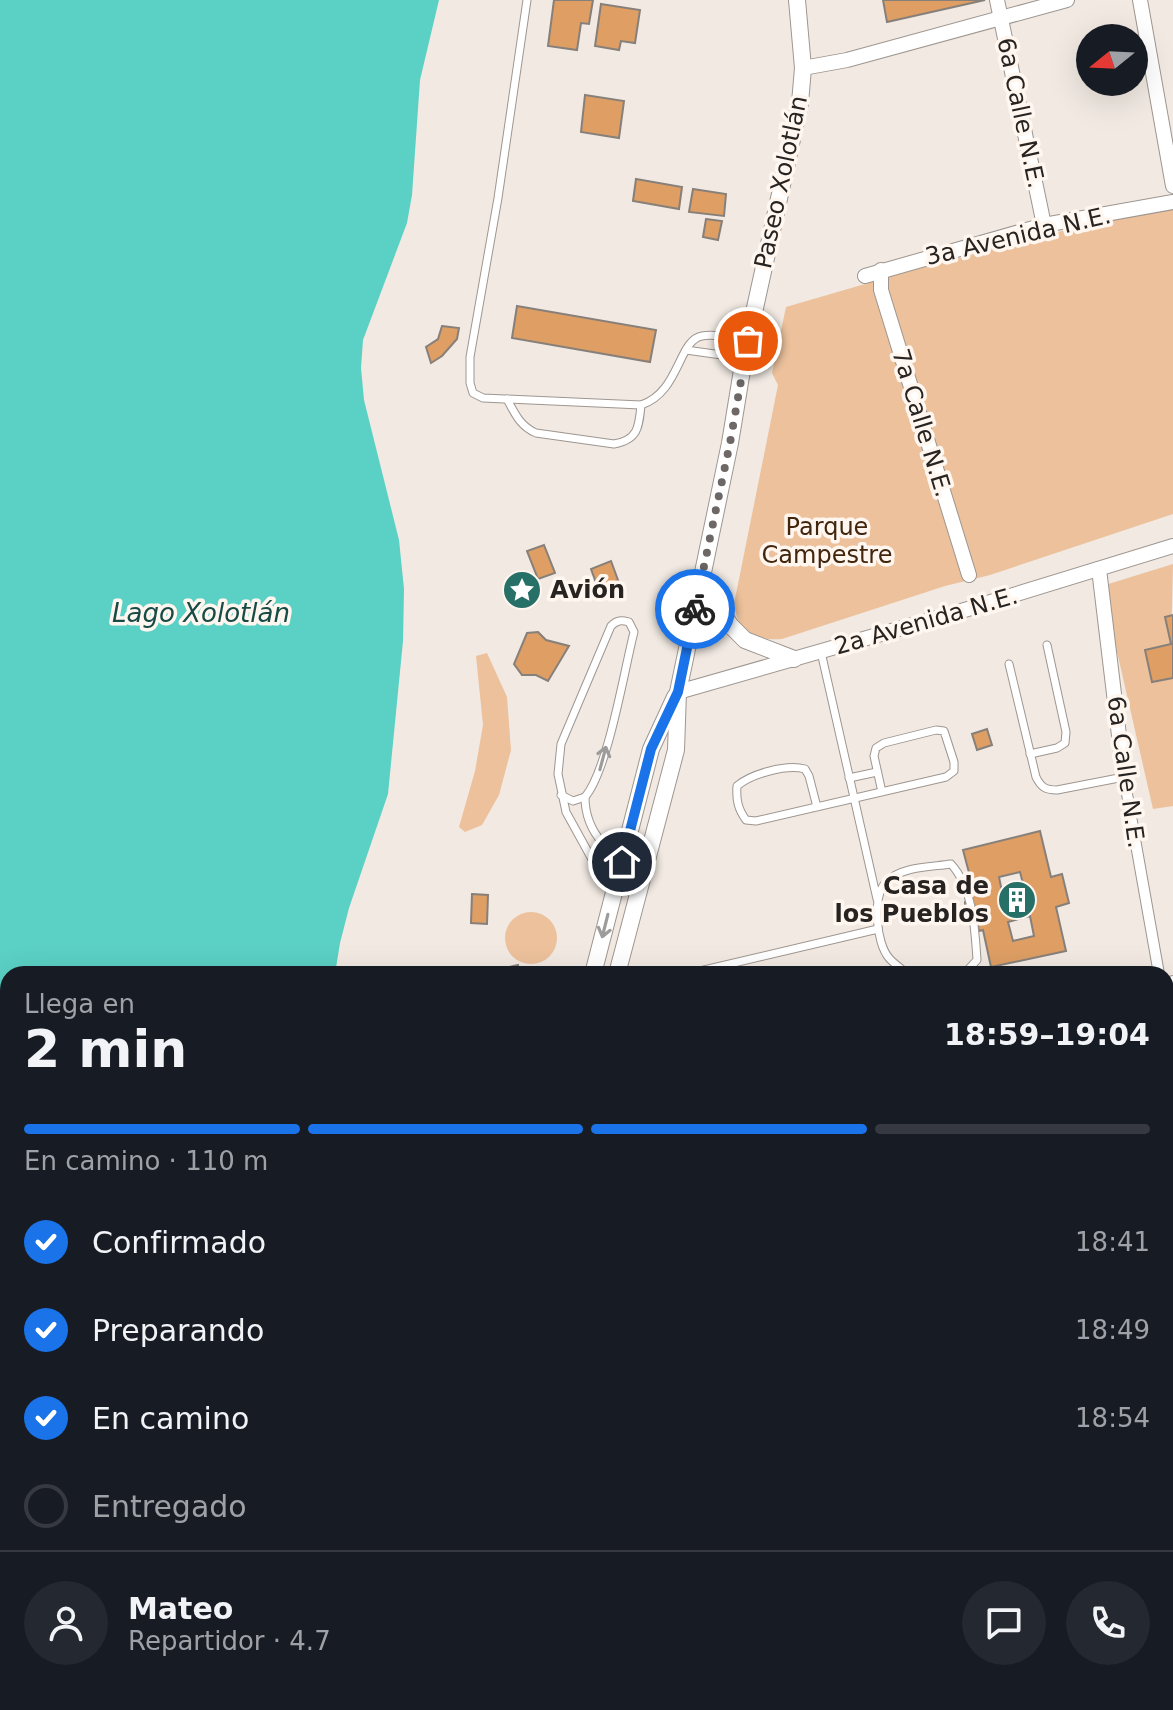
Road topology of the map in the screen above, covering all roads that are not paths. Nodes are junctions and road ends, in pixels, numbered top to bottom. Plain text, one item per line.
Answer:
1 (527, 0) edge
2 (797, 0) edge
3 (997, 0) edge
4 (1067, 0) edge
5 (1140, 0) edge
6 (1001, 18) junction
7 (803, 68) junction
8 (1173, 186) edge
9 (1173, 202) edge
10 (1044, 225) junction
11 (881, 270) junction
12 (865, 276) dead end
13 (746, 349) junction
14 (686, 350) junction
15 (507, 399) junction
16 (641, 405) junction
17 (1173, 546) edge
18 (1099, 569) junction
19 (969, 575) dead end
20 (701, 582) junction
21 (1047, 645) dead end
22 (821, 652) junction
23 (794, 659) junction
24 (1009, 664) dead end
25 (678, 692) junction
26 (1030, 754) junction
27 (877, 772) junction
28 (1124, 777) junction
29 (849, 778) junction
30 (882, 792) junction
31 (561, 795) junction
32 (585, 797) junction
33 (853, 798) junction
34 (817, 807) junction
35 (622, 862) junction
36 (644, 871) junction
37 (616, 885) junction
38 (637, 895) junction
39 (877, 900) junction
40 (878, 929) junction
41 (595, 966) edge
42 (619, 966) edge
43 (721, 966) edge
44 (899, 966) edge
45 (971, 966) edge
46 (1158, 966) edge

1 - 15 lane
2 - 7 street, Paseo Xolotlán
3 - 6 street, 6a Calle N.E.
4 - 6 street
5 - 8 street
6 - 7 street
6 - 10 street, 6a Calle N.E.
7 - 13 street, Paseo Xolotlán
9 - 10 street, 3a Avenida N.E.
10 - 11 street, 3a Avenida N.E.
11 - 12 street, 3a Avenida N.E.
11 - 19 street, 7a Calle N.E.
13 - 14 lane
13 - 14 lane
13 - 20 street, Paseo Xolotlán
14 - 16 lane
15 - 16 lane
15 - 16 lane
17 - 18 street, 2a Avenida N.E.
18 - 22 street, 2a Avenida N.E.
18 - 28 street, 6a Calle N.E.
20 - 23 street
20 - 25 street, Paseo Xolotlán
21 - 26 lane
22 - 23 street, 2a Avenida N.E.
22 - 29 lane
23 - 25 street, 2a Avenida N.E.
24 - 26 lane
25 - 35 street, Paseo Xolotlán
25 - 36 street, Paseo Xolotlán
26 - 28 lane
27 - 29 lane
27 - 30 lane
27 - 30 lane
28 - 46 street, 6a Calle N.E.
29 - 33 lane
30 - 33 lane
31 - 32 lane
32 -> 31 lane
31 - 37 lane
32 - 35 lane
33 - 34 lane
33 - 39 lane
34 - 34 lane
35 - 36 lane
35 - 37 street, Paseo Xolotlán
36 - 38 street, Paseo Xolotlán
37 - 38 lane
37 -> 41 street, Paseo Xolotlán
38 - 42 street, Paseo Xolotlán
39 - 40 lane
39 - 45 lane
40 - 43 lane
40 - 44 lane

